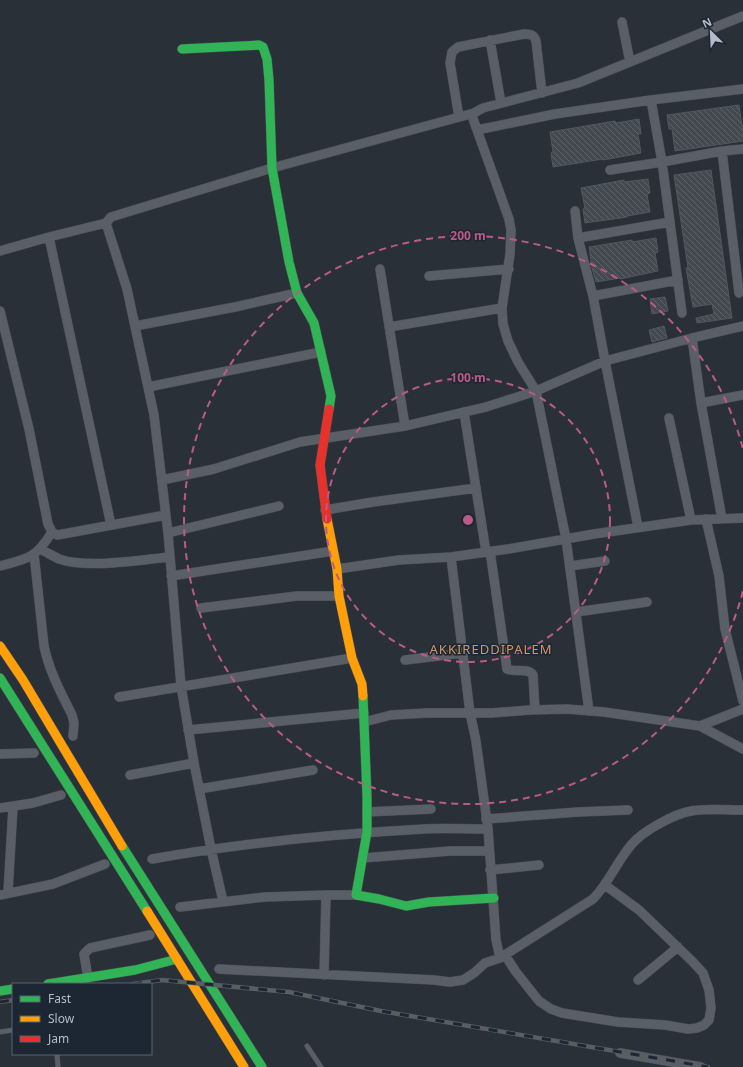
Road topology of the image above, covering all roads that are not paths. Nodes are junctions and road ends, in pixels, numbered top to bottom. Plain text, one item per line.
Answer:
1 (743, 16) edge
2 (622, 22) dead end
3 (490, 40) junction
4 (182, 49) dead end
5 (630, 62) junction
6 (743, 89) edge
7 (542, 93) junction
8 (651, 100) junction
9 (500, 103) junction
10 (474, 113) junction
11 (458, 117) junction
12 (477, 130) junction
13 (743, 149) edge
14 (722, 151) junction
15 (662, 162) junction
16 (272, 168) junction
17 (610, 170) dead end
18 (575, 211) dead end
19 (670, 222) junction
20 (106, 223) junction
21 (49, 237) junction
22 (578, 238) junction
23 (0, 251) edge
24 (380, 269) dead end
25 (508, 269) junction
26 (429, 276) dead end
27 (678, 280) junction
28 (297, 293) junction
29 (739, 293) dead end
30 (593, 296) junction
31 (502, 308) junction
32 (0, 311) edge
33 (682, 313) dead end
34 (135, 326) junction
35 (389, 326) junction
36 (743, 326) edge
37 (692, 338) junction
38 (322, 352) junction
39 (605, 362) junction
40 (148, 387) junction
41 (536, 392) junction
42 (743, 395) edge
43 (701, 403) junction
44 (464, 412) junction
45 (669, 418) dead end
46 (405, 426) junction
47 (325, 438) junction
48 (162, 480) junction
49 (476, 488) junction
50 (279, 506) dead end
51 (325, 510) junction
52 (166, 515) junction
53 (743, 518) edge
54 (706, 519) junction
55 (722, 519) junction
56 (691, 520) junction
57 (111, 525) junction
58 (638, 527) junction
59 (52, 532) junction
60 (168, 533) junction
61 (566, 539) junction
62 (333, 551) junction
63 (37, 552) junction
64 (488, 552) junction
65 (170, 557) junction
66 (451, 557) junction
67 (605, 561) dead end
68 (0, 566) edge
69 (570, 566) junction
70 (336, 569) junction
71 (171, 576) junction
72 (339, 596) junction
73 (647, 602) dead end
74 (201, 608) dead end
75 (576, 612) junction
76 (0, 646) edge
77 (463, 653) junction
78 (352, 658) junction
79 (405, 660) dead end
80 (0, 678) edge
81 (181, 686) junction
82 (119, 697) dead end
83 (743, 701) edge
84 (743, 709) edge
85 (534, 710) junction
86 (589, 711) junction
87 (364, 713) junction
88 (470, 713) junction
89 (364, 722) junction
90 (700, 726) junction
91 (188, 730) junction
92 (74, 736) dead end
93 (743, 749) edge
94 (34, 753) dead end
95 (0, 754) edge
96 (194, 763) junction
97 (313, 770) dead end
98 (130, 775) dead end
99 (199, 788) junction
100 (61, 795) dead end
101 (13, 807) junction
102 (0, 808) edge
103 (431, 809) dead end
104 (628, 810) dead end
105 (743, 810) edge
106 (367, 812) junction
107 (487, 824) junction
108 (367, 832) junction
109 (211, 849) junction
110 (489, 851) junction
111 (363, 858) junction
112 (152, 859) dead end
113 (105, 864) dead end
114 (539, 865) dead end
115 (490, 870) junction
116 (605, 885) junction
117 (4, 893) edge
118 (326, 895) junction
119 (356, 895) junction
120 (494, 898) junction
121 (223, 901) junction
122 (180, 907) dead end
123 (150, 935) dead end
124 (678, 947) junction
125 (502, 956) junction
126 (177, 959) junction
127 (219, 969) dead end
128 (324, 974) junction
129 (88, 978) junction
130 (638, 980) dead end
131 (55, 983) edge
132 (12, 989) edge
133 (0, 992) edge
134 (12, 1030) edge
135 (0, 1032) edge
136 (307, 1046) dead end
137 (620, 1053) dead end
138 (57, 1055) edge
139 (58, 1067) edge
140 (244, 1067) edge
141 (262, 1067) edge
142 (321, 1067) edge
143 (701, 1067) edge

1 - 5 street
2 - 5 street
3 - 7 street
3 - 9 street
3 - 11 street
4 - 16 street
5 - 7 street
6 - 8 street
7 - 9 street
8 - 12 street
8 - 15 street
9 - 10 street
10 - 11 street
10 - 12 street
11 - 16 street
12 - 25 street
13 - 14 street
14 - 15 street
14 - 29 street
15 - 17 street
15 - 19 street
16 - 20 street
16 - 28 street
18 - 22 street
19 - 22 street
19 - 27 street
20 - 21 street
20 - 34 street
21 - 23 street
21 - 57 street
22 - 30 street
24 - 35 street
25 - 26 street
25 - 31 street
27 - 30 street
27 - 33 street
28 - 34 street
28 - 38 street
30 - 39 street
31 - 35 street
31 - 41 street
32 - 59 street
34 - 40 street
35 - 46 street
36 - 37 street
37 - 39 street
37 - 43 street
38 - 40 street
38 - 47 street
39 - 41 street
39 - 58 street
40 - 48 street
41 - 44 street
41 - 61 street
42 - 43 street
43 - 55 street
44 - 46 street
44 - 49 street
45 - 56 street
46 - 47 street
47 - 48 street
47 - 51 street
48 - 52 street
49 - 51 street
49 - 64 street
50 - 60 street
51 - 62 street
52 - 57 street
52 - 60 street
53 - 55 street
54 - 55 street
54 - 56 street
54 - 83 street
56 - 58 street
57 - 59 street
58 - 61 street
59 - 63 street
60 - 65 street
61 - 64 street
61 - 69 street
62 - 70 street
62 - 71 street
63 - 65 street
63 - 68 street
63 - 92 street
64 - 66 street
64 - 85 street
65 - 71 street
66 - 70 street
66 - 77 street
67 - 69 street
69 - 75 street
70 - 72 street
71 - 81 street
72 - 74 street
72 - 78 street
73 - 75 street
75 - 86 street
76 - 141 street
77 - 79 street
77 - 88 street
78 - 81 street
78 - 87 street
80 - 126 street
81 - 82 street
81 - 91 street
84 - 90 street
85 - 86 street
85 - 88 street
86 - 90 street
87 - 89 street
87 - 91 street
88 - 89 street
88 - 107 street
89 - 106 street
90 - 93 street
91 - 96 street
94 - 95 street
96 - 98 street
96 - 99 street
97 - 99 street
99 - 109 street
100 - 101 street
101 - 102 street
101 - 117 street
103 - 106 street
104 - 107 street
105 - 116 street
106 - 108 street
107 - 108 street
107 - 110 street
108 - 109 street
108 - 111 street
109 - 112 street
109 - 121 street
110 - 111 street
110 - 115 street
111 - 119 street
113 - 117 street
114 - 115 street
115 - 120 street
116 - 124 street
116 - 125 street
118 - 119 street
118 - 121 street
118 - 128 street
119 - 120 street
120 - 125 street
121 - 122 street
123 - 129 street
124 - 125 street
124 - 130 street
125 - 128 street
126 - 129 street
126 - 140 street
127 - 128 street
129 - 131 street
132 - 133 street
134 - 135 lane
136 - 142 lane
137 - 143 street
138 - 139 lane

